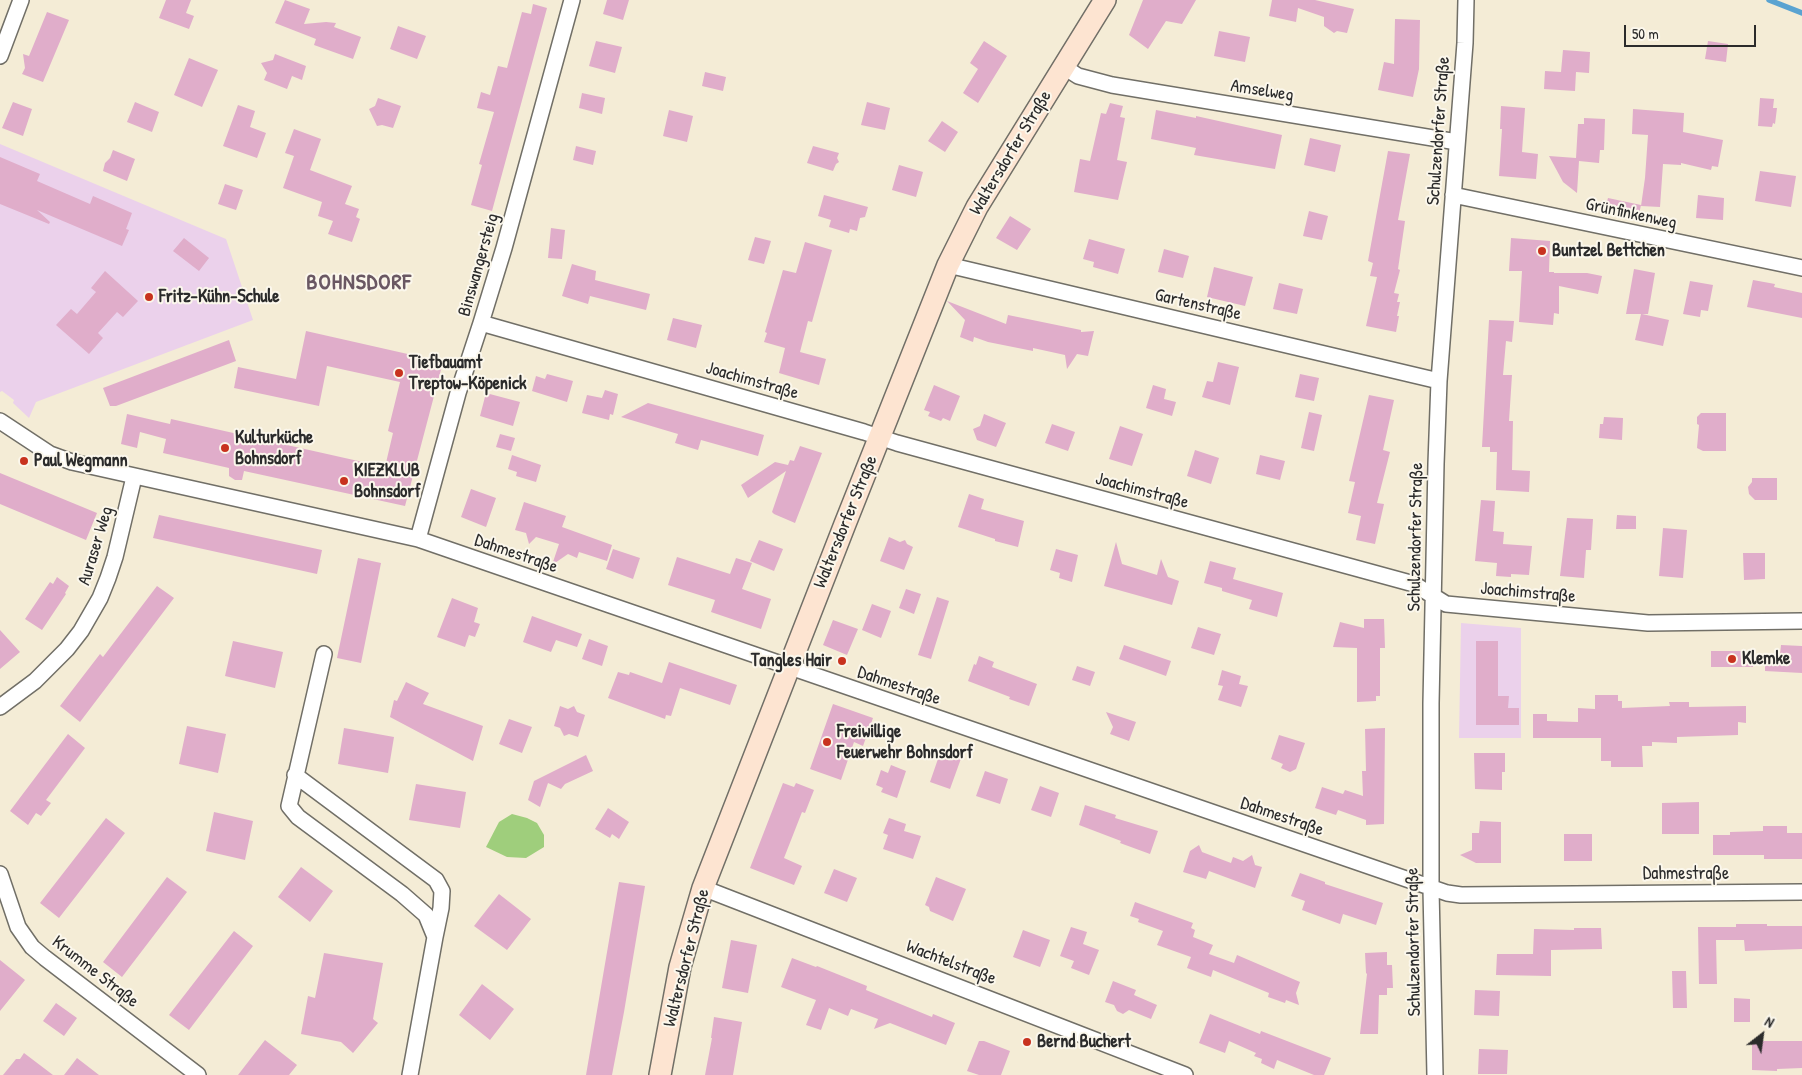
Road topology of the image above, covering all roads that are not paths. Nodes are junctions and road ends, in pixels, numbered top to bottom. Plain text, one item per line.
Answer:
1 (22, 0) edge
2 (572, 0) edge
3 (1105, 0) edge
4 (1466, 0) edge
5 (0, 56) edge
6 (1064, 67) junction
7 (1457, 142) junction
8 (1453, 195) junction
9 (948, 265) junction
10 (1802, 268) edge
11 (481, 323) junction
12 (1439, 380) junction
13 (3, 429) edge
14 (880, 437) junction
15 (134, 477) junction
16 (418, 539) junction
17 (1433, 596) junction
18 (1802, 621) edge
19 (324, 654) dead end
20 (788, 668) junction
21 (0, 707) edge
22 (295, 775) junction
23 (0, 874) edge
24 (703, 888) junction
25 (1431, 889) junction
26 (1802, 892) edge
27 (435, 937) junction
28 (198, 1075) edge
29 (410, 1075) edge
30 (660, 1075) edge
31 (1185, 1075) edge
32 (1435, 1075) edge

1 - 5 street
2 - 11 street, Binswangersteig
3 - 6 street, Waltersdorfer Straße
4 - 7 street, Schulzendorfer Straße
6 - 7 street, Amselweg
6 - 9 street, Waltersdorfer Straße
7 - 8 street, Schulzendorfer Straße
8 - 10 street, Grünfinkenweg
8 - 12 street, Schulzendorfer Straße
9 - 12 street, Gartenstraße
9 - 14 street, Waltersdorfer Straße
11 - 14 street, Joachimstraße
11 - 16 street, Binswangersteig
12 - 17 street, Schulzendorfer Straße
13 - 15 street, Dahmestraße
14 - 17 street, Joachimstraße
14 - 20 street, Waltersdorfer Straße
15 - 16 street, Dahmestraße
15 - 21 street, Auraser Weg
16 - 20 street, Dahmestraße
17 - 18 street, Joachimstraße
17 - 25 street, Schulzendorfer Straße
19 - 22 street
20 - 24 street, Waltersdorfer Straße
20 - 25 street, Dahmestraße
22 - 27 street
22 - 27 street
23 - 28 street, Krumme Straße
24 - 30 street, Waltersdorfer Straße
24 - 31 street, Wachtelstraße
25 - 26 street, Dahmestraße
25 - 32 street, Schulzendorfer Straße
27 - 29 street

